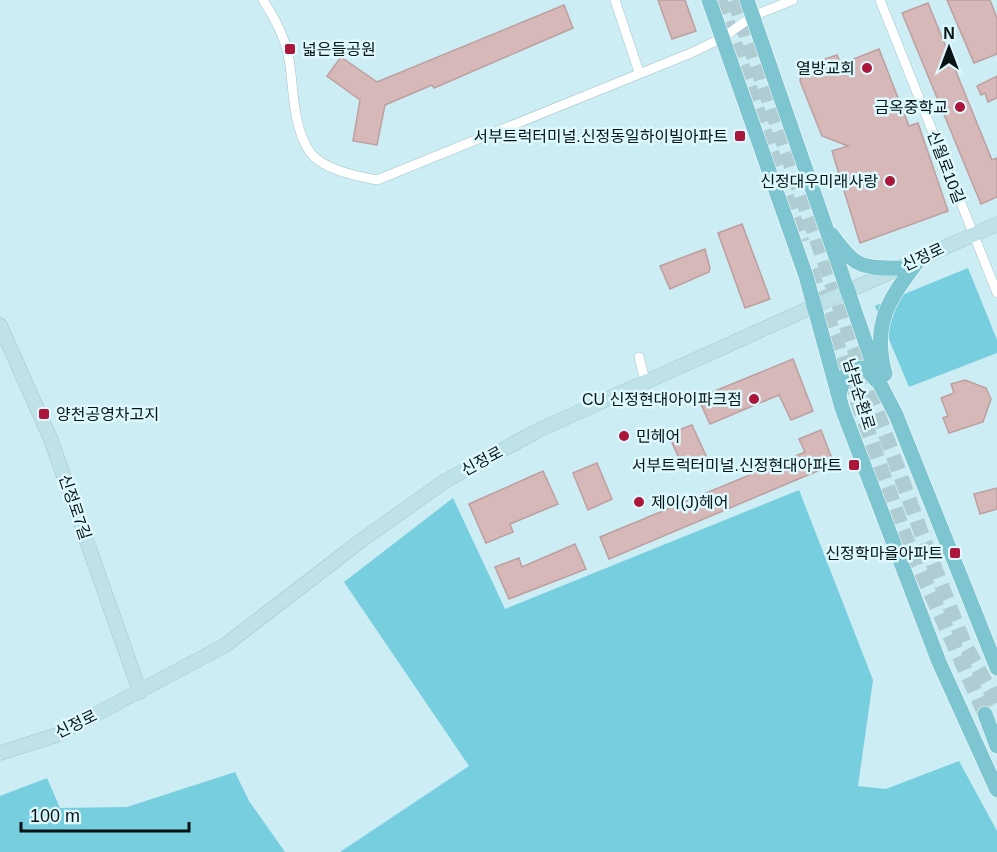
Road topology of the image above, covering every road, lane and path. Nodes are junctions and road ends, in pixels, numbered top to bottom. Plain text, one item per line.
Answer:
1 (263, 0) edge
2 (615, 0) edge
3 (709, 0) edge
4 (747, 0) edge
5 (793, 0) edge
6 (880, 0) edge
7 (753, 16) junction
8 (722, 39) junction
9 (639, 72) junction
10 (823, 222) junction
11 (997, 224) edge
12 (972, 234) junction
13 (920, 258) junction
14 (898, 268) junction
15 (848, 293) junction
16 (997, 293) edge
17 (815, 307) junction
18 (0, 325) edge
19 (639, 357) dead end
20 (646, 384) junction
21 (880, 384) junction
22 (839, 394) junction
23 (896, 415) junction
24 (997, 668) edge
25 (140, 692) junction
26 (985, 714) tunnel mouth
27 (997, 746) edge
28 (0, 753) edge
29 (997, 790) edge

1 - 9 street
2 - 9 street
3 - 8 main road, 남부순환로
4 - 7 main road, 남부순환로
5 - 7 street
6 - 12 street, 신월로10길
7 - 8 street
7 - 10 main road, 남부순환로
8 - 9 street
8 - 17 main road, 남부순환로
10 - 14 main road
10 - 15 main road, 남부순환로
11 - 12 main road, 신정로
12 - 13 main road, 신정로
12 - 16 street, 신월로10길
13 - 14 main road, 신정로
13 - 23 main road
14 - 15 main road, 신정로
15 - 17 main road, 신정로
15 - 21 main road, 남부순환로
17 - 20 main road, 신정로
17 - 22 main road, 남부순환로
18 - 25 main road, 신정로7길
19 - 20 street
20 - 25 main road, 신정로
21 - 22 main road
21 - 23 main road, 남부순환로
22 - 29 main road, 남부순환로
23 - 24 main road, 남부순환로
25 - 28 main road, 신정로
26 - 27 main road

